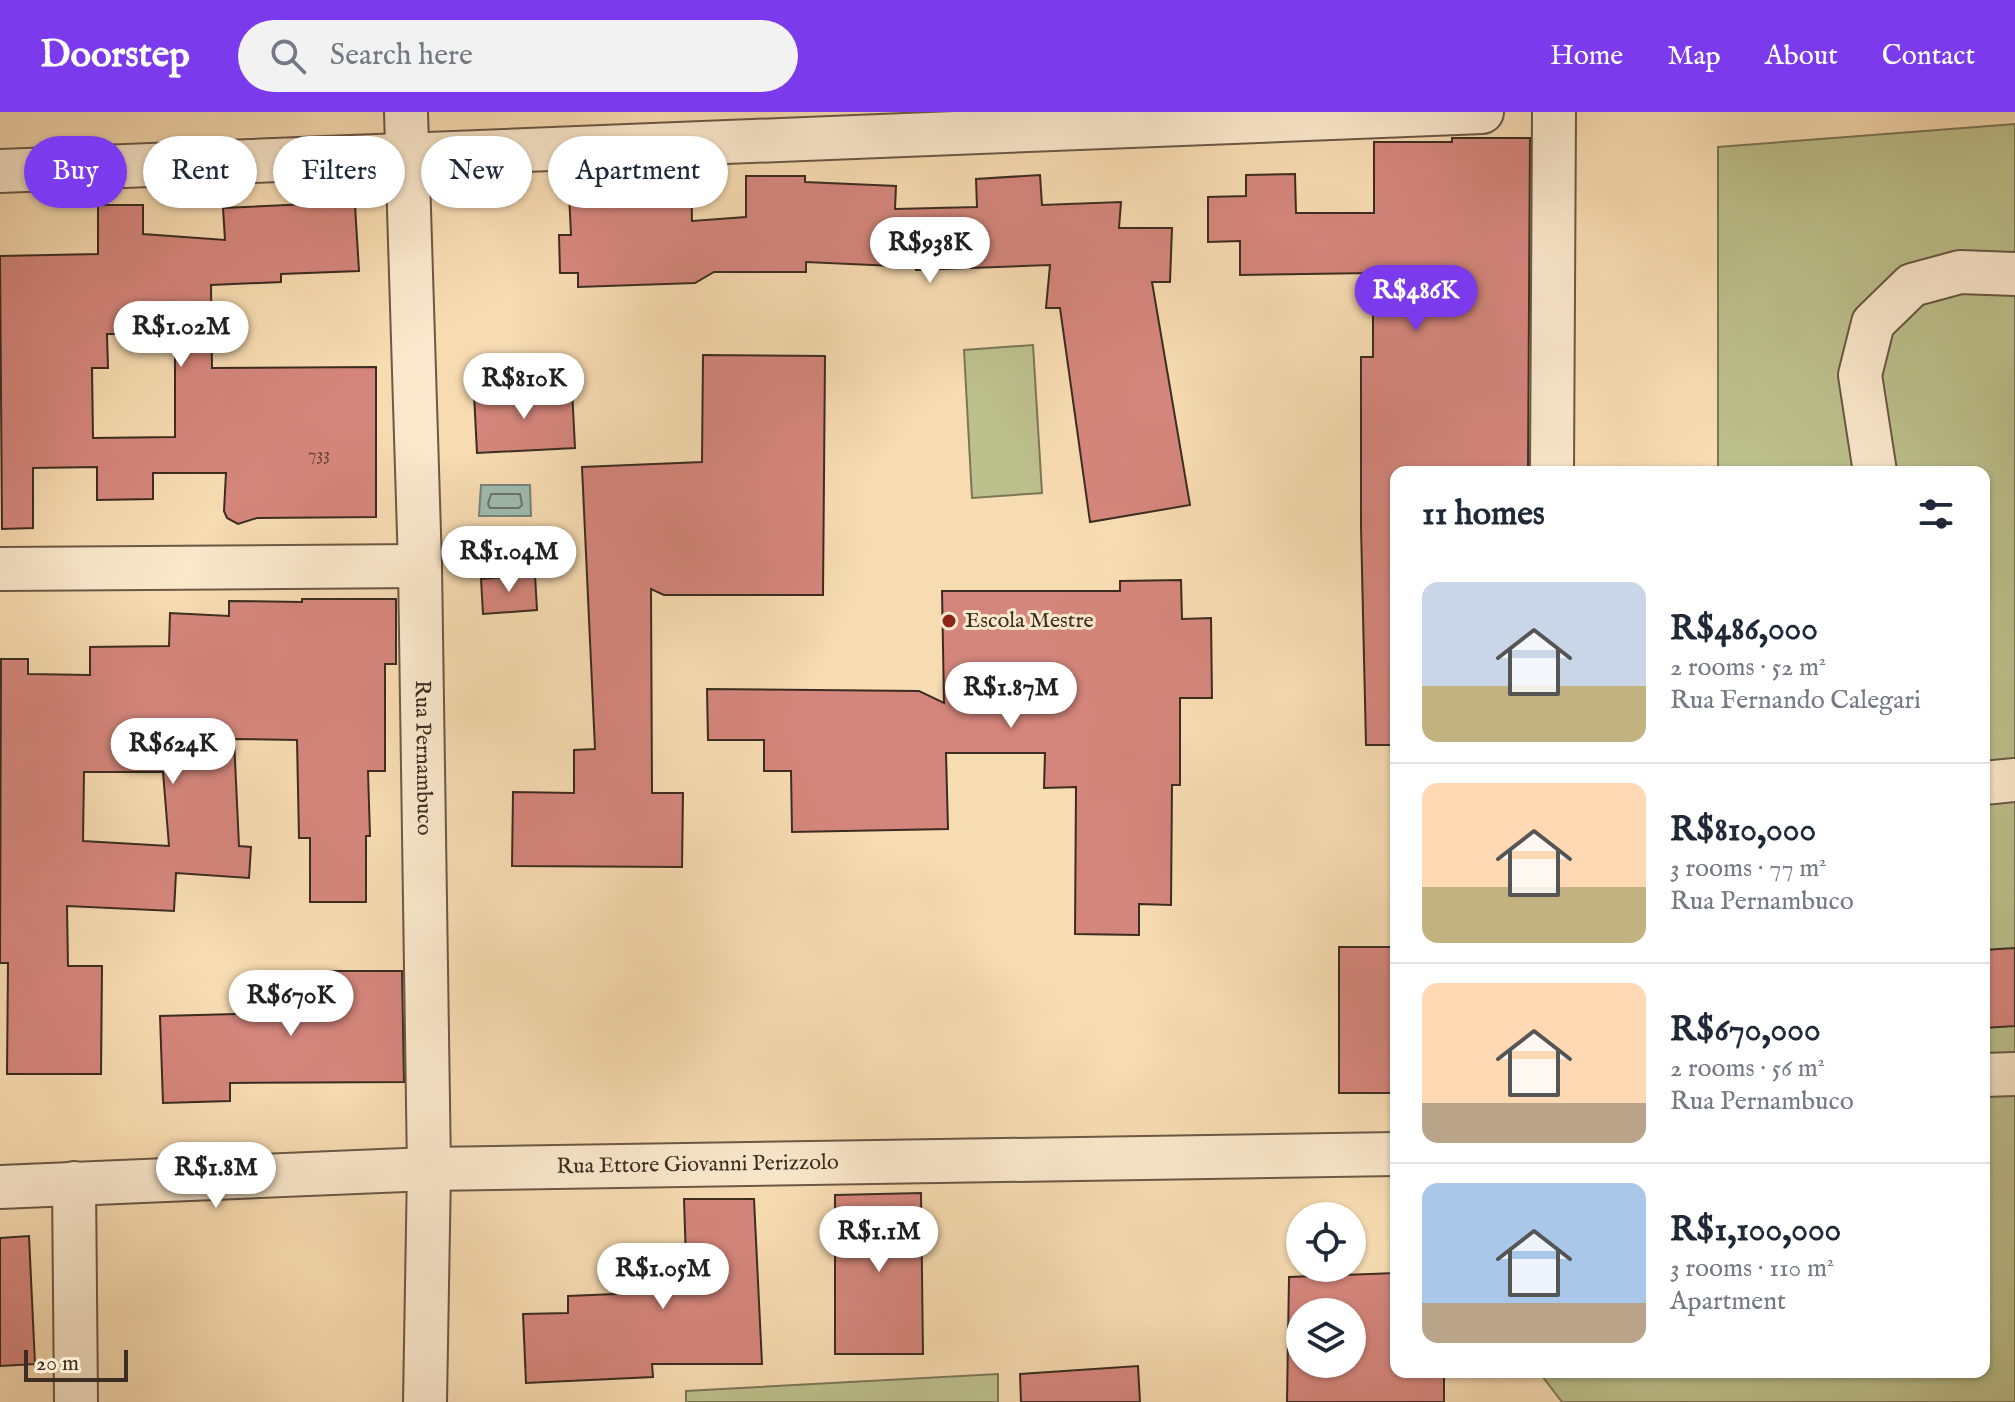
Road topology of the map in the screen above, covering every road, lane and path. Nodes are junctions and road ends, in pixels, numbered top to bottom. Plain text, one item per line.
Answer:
1 (406, 112) edge
2 (1469, 112) edge
3 (1482, 112) edge
4 (1554, 112) edge
5 (408, 155) junction
6 (0, 171) edge
7 (2015, 274) edge
8 (1552, 466) edge
9 (1874, 466) edge
10 (420, 566) junction
11 (0, 569) edge
12 (2015, 780) edge
13 (1990, 782) edge
14 (2015, 1074) edge
15 (1990, 1075) edge
16 (1390, 1154) edge
17 (429, 1169) junction
18 (74, 1183) junction
19 (0, 1187) edge
20 (76, 1402) edge
21 (425, 1402) edge

1 - 5 street, Rua Pernambuco
2 - 3 street
2 - 5 street
4 - 8 street
5 - 6 street
5 - 10 street, Rua Pernambuco
7 - 9 street
10 - 11 street
10 - 17 street, Rua Pernambuco
12 - 13 street
14 - 15 street
16 - 17 street, Rua Ettore Giovanni Perizzolo
17 - 18 street, Rua Ettore Giovanni Perizzolo
17 - 21 street, Rua Pernambuco
18 - 19 street, Rua Ettore Giovanni Perizzolo
18 - 20 street

